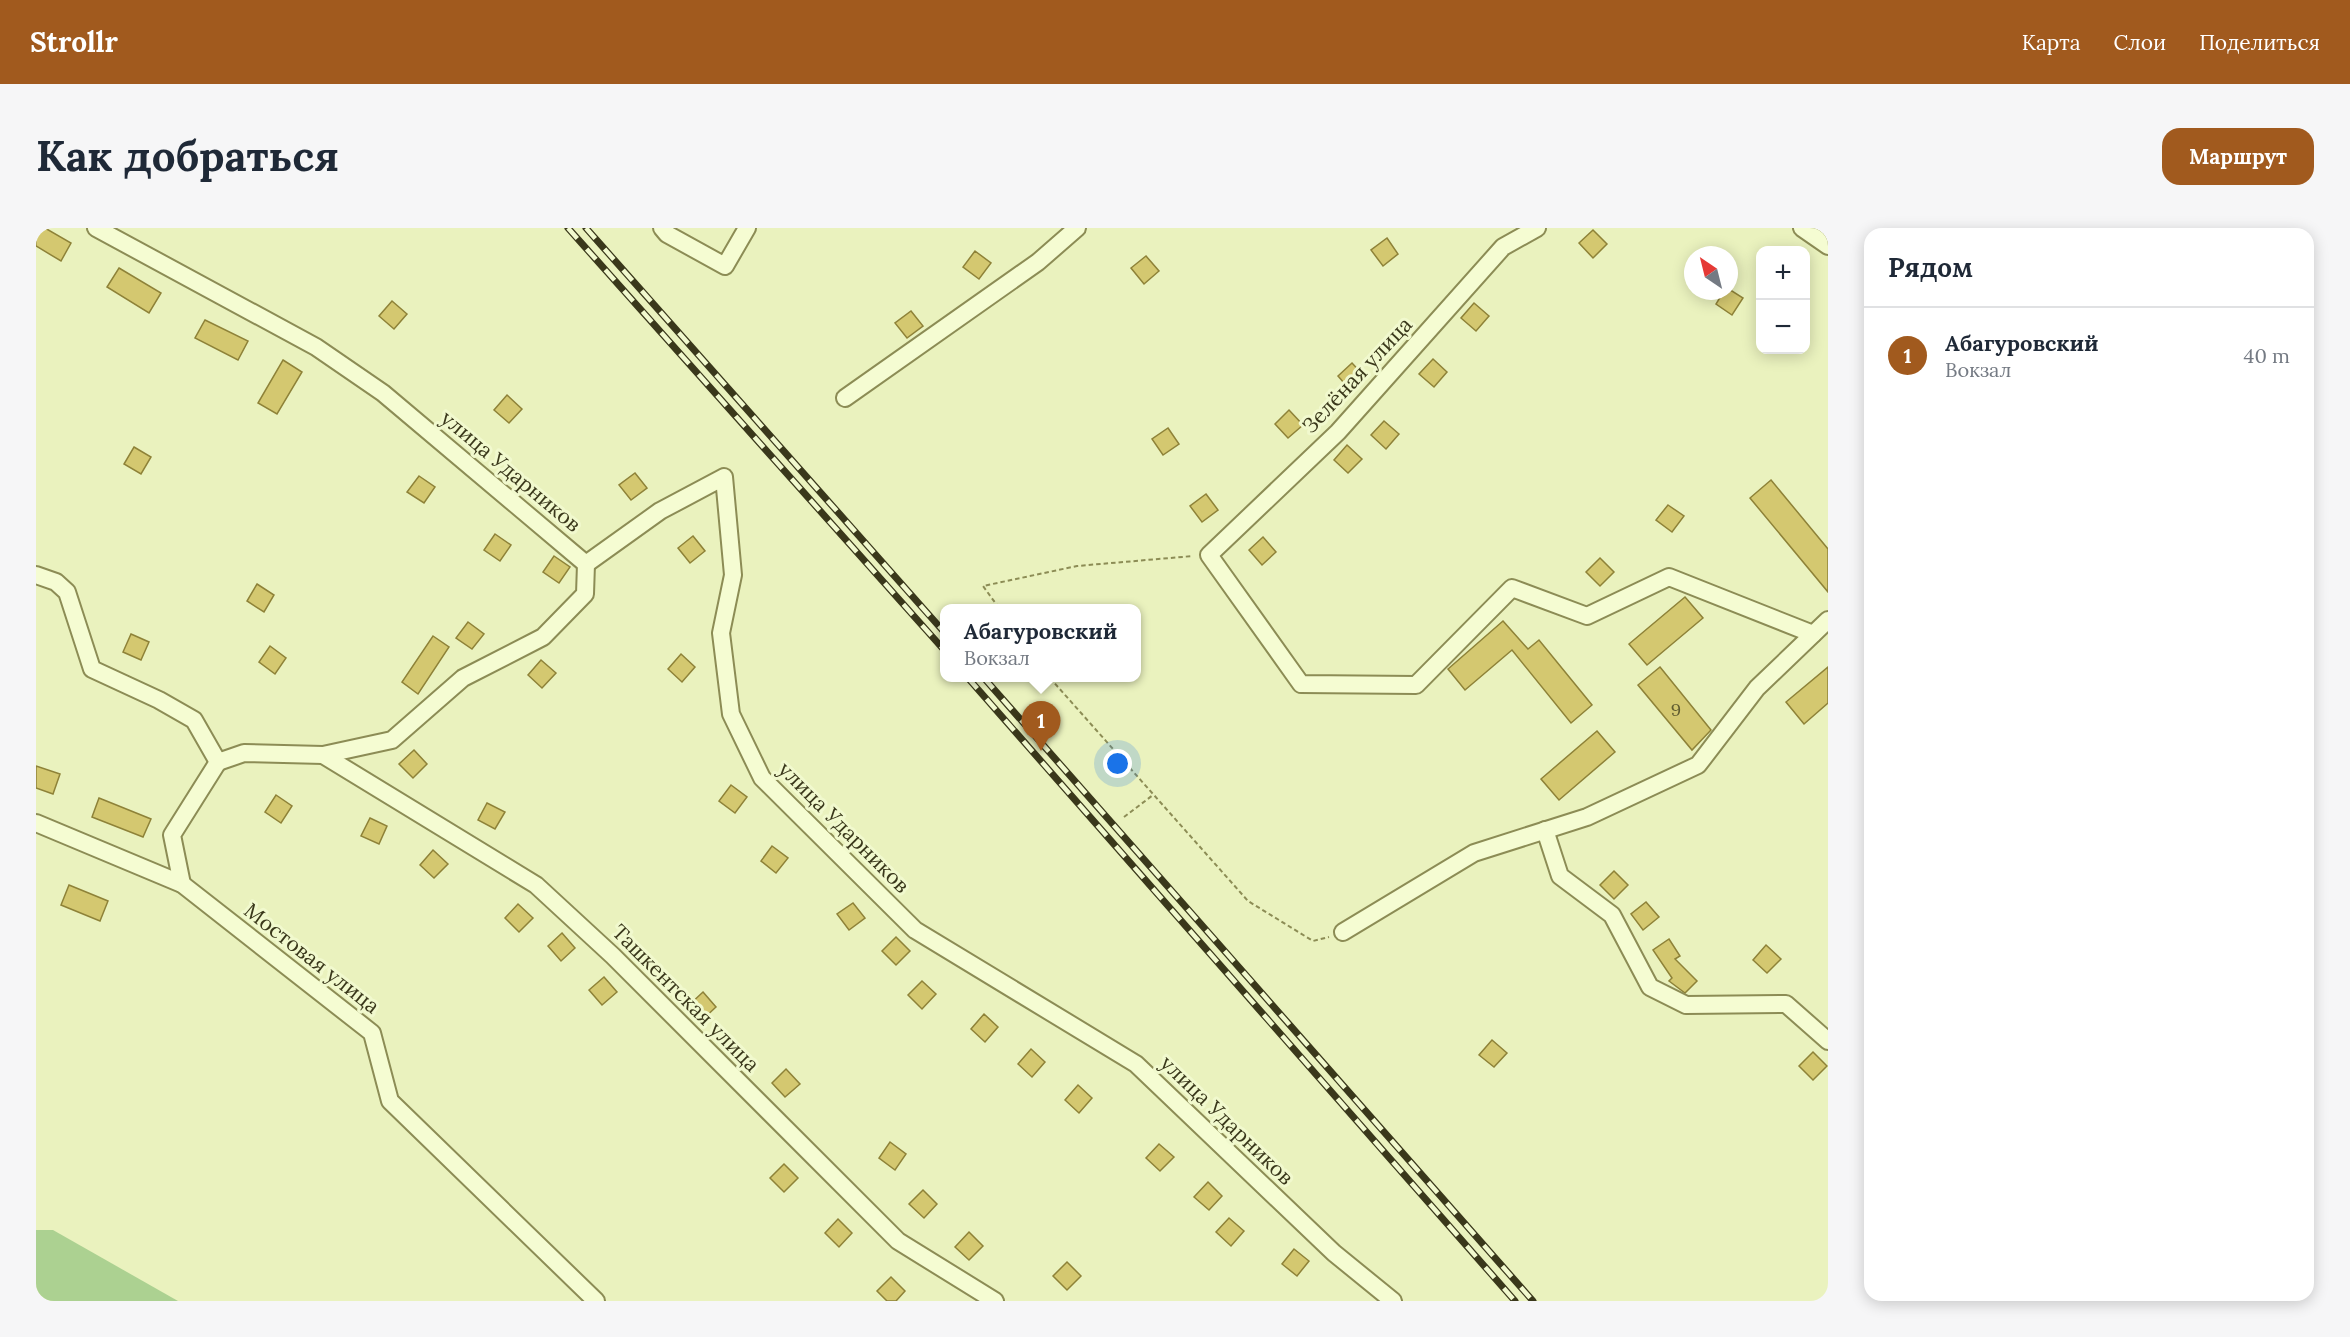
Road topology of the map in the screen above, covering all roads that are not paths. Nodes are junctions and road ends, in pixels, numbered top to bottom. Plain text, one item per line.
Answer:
1 (96, 228) edge
2 (662, 228) edge
3 (747, 228) edge
4 (1077, 228) edge
5 (1538, 228) edge
6 (1802, 228) edge
7 (1828, 246) edge
8 (845, 399) dead end
9 (586, 564) junction
10 (36, 575) edge
11 (1828, 620) edge
12 (1813, 634) junction
13 (322, 755) junction
14 (218, 762) junction
15 (36, 823) edge
16 (1545, 830) junction
17 (182, 884) junction
18 (1343, 932) road end
19 (1828, 1041) edge
20 (596, 1301) edge
21 (995, 1301) edge
22 (1393, 1301) edge

1 - 9 street, улица Ударников
2 - 3 street
4 - 8 street
5 - 12 street, Зелёная улица
6 - 7 street
9 - 13 street
9 - 22 street, улица Ударников
10 - 14 street
11 - 12 street
12 - 16 street
13 - 14 street
13 - 21 street, Ташкентская улица
14 - 17 street
15 - 17 street, Мостовая улица
16 - 18 street
16 - 19 street
17 - 20 street, Мостовая улица

